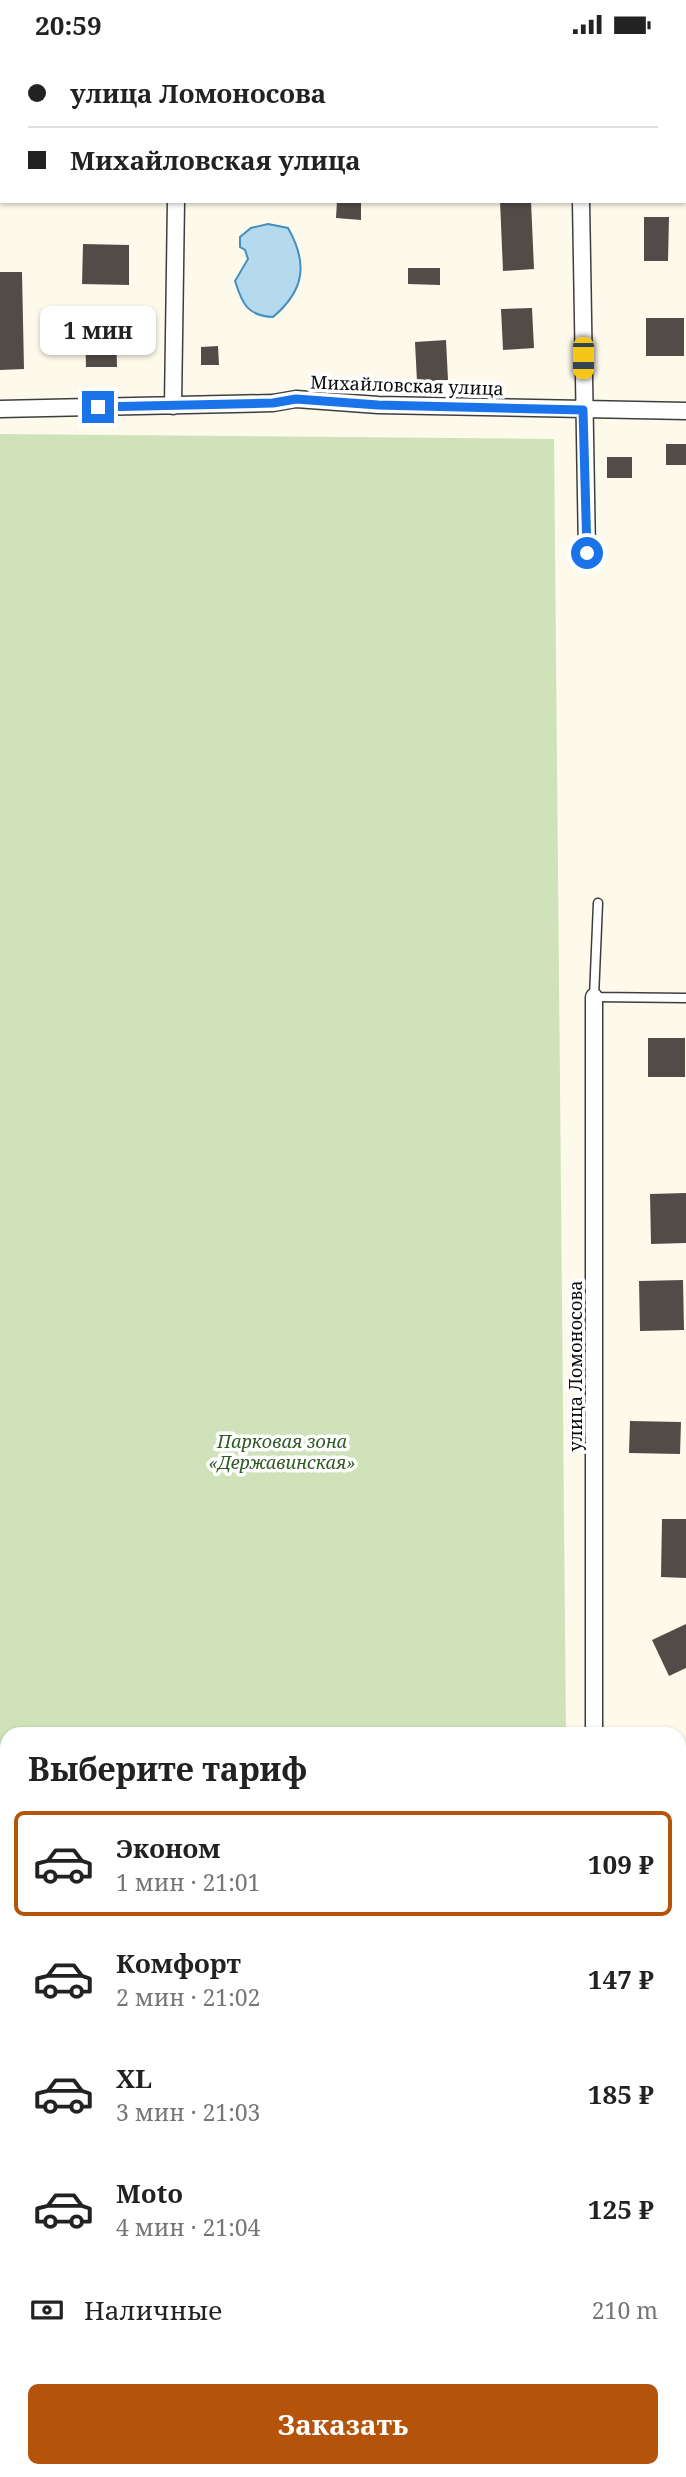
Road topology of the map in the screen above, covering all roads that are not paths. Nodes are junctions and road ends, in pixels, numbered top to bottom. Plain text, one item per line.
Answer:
1 (176, 203) edge
2 (581, 203) edge
3 (173, 406) junction
4 (0, 409) edge
5 (583, 410) junction
6 (686, 411) edge
7 (587, 553) dead end
8 (598, 903) dead end
9 (594, 997) junction
10 (686, 998) edge
11 (594, 1727) edge

1 - 3 street
2 - 5 street
3 - 4 street, Михайловская улица
3 - 5 street, Михайловская улица
5 - 6 street, Михайловская улица
5 - 7 street
8 - 9 lane
9 - 10 lane
9 - 11 street, улица Ломоносова

